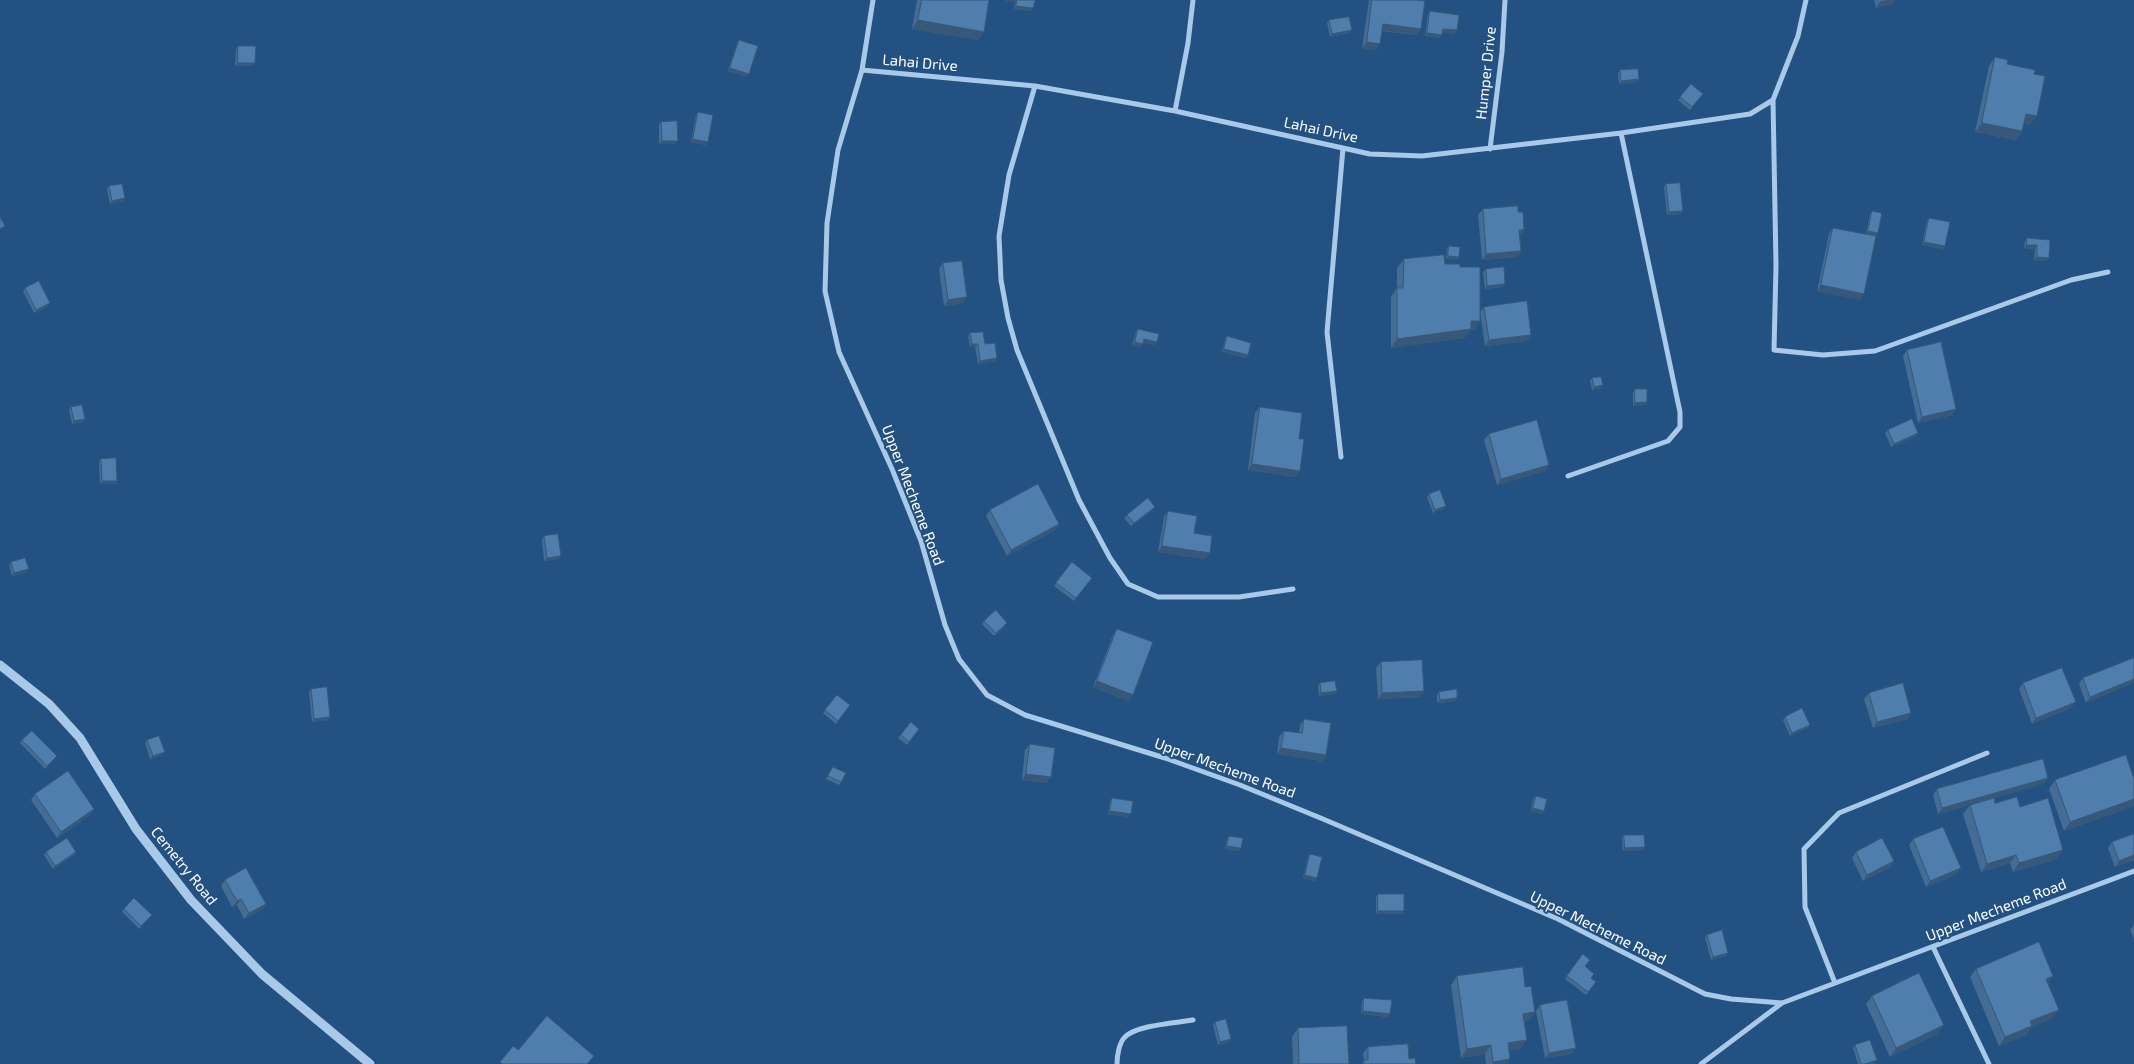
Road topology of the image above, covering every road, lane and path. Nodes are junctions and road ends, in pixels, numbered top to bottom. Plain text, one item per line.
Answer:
1 (873, 0) edge
2 (1193, 0) edge
3 (1505, 0) edge
4 (1806, 0) edge
5 (862, 70) junction
6 (1035, 86) junction
7 (1773, 100) junction
8 (1175, 111) junction
9 (1621, 133) junction
10 (1343, 148) junction
11 (1490, 149) junction
12 (2108, 272) dead end
13 (1341, 457) dead end
14 (1568, 476) dead end
15 (1293, 589) dead end
16 (0, 665) edge
17 (1987, 753) dead end
18 (2134, 871) edge
19 (1933, 947) junction
20 (1835, 983) junction
21 (1782, 1003) junction
22 (1193, 1020) dead end
23 (370, 1064) edge
24 (1117, 1064) edge
25 (1701, 1064) edge
26 (1989, 1064) edge

1 - 5 street, Upper Mecheme Road
2 - 8 street
3 - 11 street, Humper Drive
4 - 7 street
5 - 6 street, Lahai Drive
5 - 21 street, Upper Mecheme Road
6 - 8 street, Lahai Drive
6 - 15 street
7 - 9 street, Lahai Drive
7 - 12 street
8 - 10 street, Lahai Drive
9 - 11 street, Lahai Drive
9 - 14 street
10 - 11 street, Lahai Drive
10 - 13 street
16 - 23 street, Cemetry Road
17 - 20 street
18 - 19 street, Upper Mecheme Road
19 - 20 street, Upper Mecheme Road
19 - 26 street
20 - 21 street, Upper Mecheme Road
21 - 25 street
22 - 24 street

